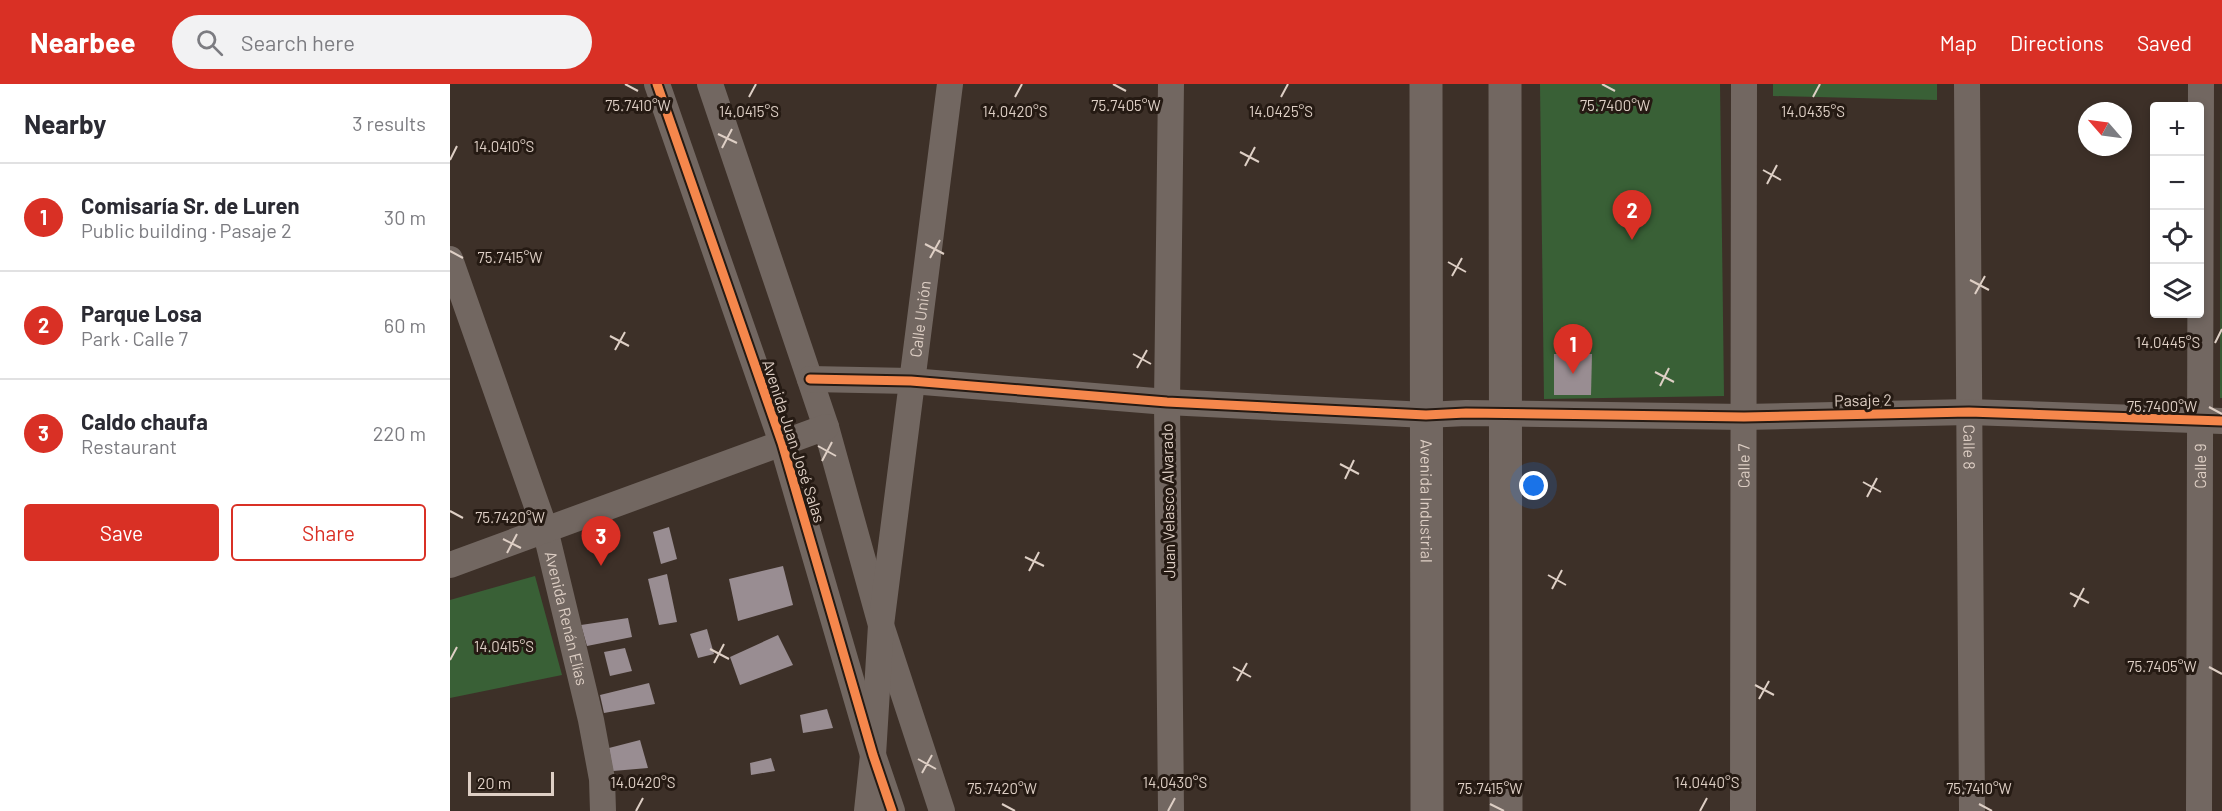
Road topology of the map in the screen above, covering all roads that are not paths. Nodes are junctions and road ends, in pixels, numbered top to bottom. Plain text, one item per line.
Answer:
1 (657, 84) edge
2 (710, 84) edge
3 (950, 84) edge
4 (1171, 84) edge
5 (1425, 84) edge
6 (1505, 84) edge
7 (1744, 84) edge
8 (1967, 84) edge
9 (2201, 84) edge
10 (450, 259) edge
11 (810, 379) junction
12 (911, 381) junction
13 (1167, 402) junction
14 (1969, 412) junction
15 (1506, 413) junction
16 (1426, 415) junction
17 (1744, 417) junction
18 (2211, 420) edge
19 (826, 427) junction
20 (782, 443) junction
21 (545, 529) junction
22 (450, 565) edge
23 (881, 624) junction
24 (873, 755) junction
25 (603, 811) edge
26 (867, 811) edge
27 (892, 811) edge
28 (942, 811) edge
29 (1171, 811) edge
30 (1427, 811) edge
31 (1506, 811) edge
32 (1743, 811) edge
33 (1972, 811) edge
34 (2199, 811) edge

1 - 20 street, Avenida Juan José Salas
2 - 11 street, Avenida Juan José Salas
3 - 12 street, Calle Unión
4 - 13 street, Juan Velasco Alvarado
5 - 16 street, Avenida Industrial
6 - 15 street
7 - 17 street, Calle 7
8 - 14 street, Calle 8
9 - 18 street, Calle 9
10 - 21 street, Avenida Renán Elías
11 - 12 street, Pasaje 2
11 - 19 street, Avenida Juan José Salas
12 - 13 street, Pasaje 2
12 - 23 street, Calle Unión
13 - 16 street, Pasaje 2
13 - 29 street, Juan Velasco Alvarado
14 - 17 street, Pasaje 2
14 - 18 street, Pasaje 2
14 - 33 street, Calle 8
15 - 16 street, Pasaje 2
15 - 17 street, Pasaje 2
15 - 31 street
16 - 30 street, Avenida Industrial
17 - 32 street, Calle 7
18 - 34 street, Calle 9
19 - 20 street
19 - 23 street, Avenida Juan José Salas
20 - 21 street
20 - 24 street, Avenida Juan José Salas
21 - 22 street
21 - 25 street, Avenida Renán Elías
23 - 24 street, Calle Unión
23 - 28 street, Avenida Juan José Salas
24 - 26 street, Calle Unión
24 - 27 street, Avenida Juan José Salas

